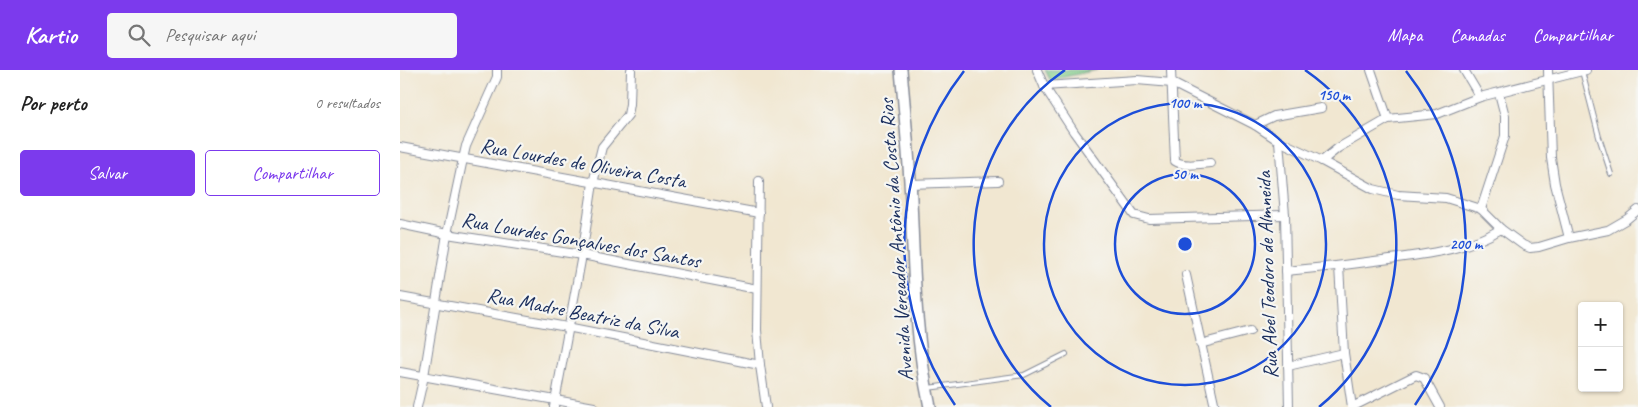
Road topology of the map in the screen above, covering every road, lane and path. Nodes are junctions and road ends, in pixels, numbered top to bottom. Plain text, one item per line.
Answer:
1 (631, 70) edge
2 (902, 70) edge
3 (1037, 70) edge
4 (1171, 70) edge
5 (1371, 70) edge
6 (1464, 70) edge
7 (1548, 70) edge
8 (1584, 70) edge
9 (497, 74) edge
10 (1549, 79) junction
11 (1172, 82) junction
12 (1044, 86) junction
13 (1499, 93) junction
14 (1480, 97) junction
15 (1321, 108) dead end
16 (1388, 119) junction
17 (1254, 125) junction
18 (1279, 141) junction
19 (400, 148) edge
20 (462, 159) junction
21 (1322, 160) junction
22 (1210, 163) dead end
23 (1611, 174) dead end
24 (758, 181) dead end
25 (998, 181) dead end
26 (593, 183) junction
27 (910, 184) junction
28 (1481, 209) junction
29 (1638, 210) edge
30 (759, 213) junction
31 (1285, 215) junction
32 (400, 224) edge
33 (1501, 230) junction
34 (447, 234) junction
35 (1569, 238) junction
36 (582, 255) junction
37 (1338, 266) junction
38 (1286, 271) junction
39 (1186, 275) dead end
40 (757, 289) junction
41 (400, 297) edge
42 (435, 304) junction
43 (567, 327) junction
44 (1250, 331) dead end
45 (1200, 344) junction
46 (1344, 352) junction
47 (1066, 354) dead end
48 (760, 365) junction
49 (1288, 366) junction
50 (400, 372) edge
51 (424, 376) junction
52 (926, 389) junction
53 (554, 403) edge
54 (417, 407) edge
55 (594, 407) edge
56 (766, 407) edge
57 (930, 407) edge
58 (1215, 407) edge
59 (1289, 407) edge
60 (1352, 407) edge
61 (1440, 407) edge

1 - 26 street
2 - 27 main road, Avenida Vereador Antônio da Costa Rios
3 - 12 street
4 - 11 street
5 - 16 street
6 - 14 street
7 - 10 street
8 - 10 street
8 - 23 lane
9 - 20 street
10 - 13 street
10 - 35 street
11 - 12 street
11 - 17 street
11 - 22 street
12 - 31 street
13 - 14 street
13 - 28 street
14 - 16 street
15 - 17 street
16 - 21 street
17 - 18 street
18 - 21 street
18 - 31 street, Rua Abel Teodoro de Almneida
19 - 20 street, Rua Lourdes de Oliveira Costa
20 - 26 street, Rua Lourdes de Oliveira Costa
20 - 34 street
21 - 28 street
24 - 30 street
25 - 27 street
26 - 30 street, Rua Lourdes de Oliveira Costa
26 - 36 street
27 - 52 main road, Avenida Vereador Antônio da Costa Rios
28 - 33 street
29 - 35 street
30 - 40 street
31 - 38 street, Rua Abel Teodoro de Almneida
32 - 34 street, Rua Lourdes Gonçalves dos Santos
33 - 35 street
33 - 37 street
34 - 36 street, Rua Lourdes Gonçalves dos Santos
34 - 42 street
36 - 40 street, Rua Lourdes Gonçalves dos Santos
36 - 43 street
37 - 38 street
37 - 46 street
38 - 49 street, Rua Abel Teodoro de Almneida
39 - 45 street
40 - 48 street
41 - 42 street, Rua Madre Beatriz da Silva
42 - 43 street, Rua Madre Beatriz da Silva
42 - 51 street
43 - 48 street, Rua Madre Beatriz da Silva
43 - 53 street
44 - 45 street
45 - 58 street
46 - 49 street
46 - 60 street
47 - 52 lane
48 - 56 street
49 - 59 street, Rua Abel Teodoro de Almneida
50 - 51 street
51 - 53 street
51 - 54 street
52 - 57 main road, Avenida Vereador Antônio da Costa Rios
53 - 55 street
60 - 61 street

